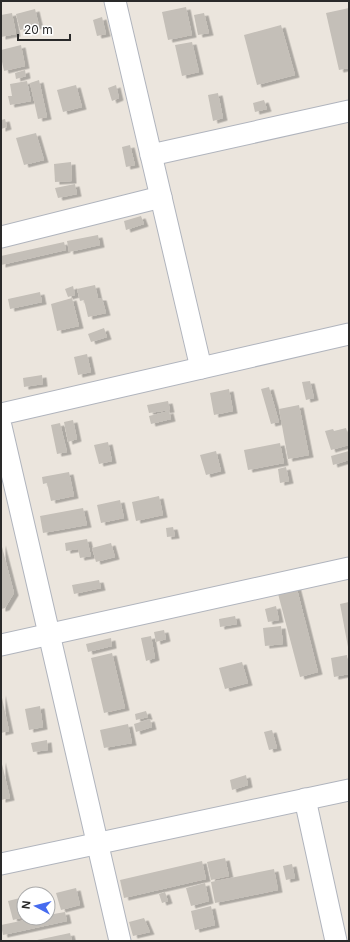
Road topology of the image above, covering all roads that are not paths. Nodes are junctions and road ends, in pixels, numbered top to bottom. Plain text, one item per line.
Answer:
1 (115, 1) edge
2 (349, 111) edge
3 (151, 155) junction
4 (161, 197) junction
5 (1, 237) edge
6 (349, 334) edge
7 (201, 368) junction
8 (1, 414) edge
9 (1, 426) edge
10 (349, 568) edge
11 (48, 634) junction
12 (1, 645) edge
13 (349, 790) edge
14 (305, 799) junction
15 (97, 844) junction
16 (1, 864) edge
17 (120, 941) edge
18 (336, 941) edge

1 - 3 street
2 - 3 street
3 - 4 street
4 - 5 street
4 - 7 street
6 - 7 street
7 - 8 street
9 - 11 street
10 - 11 street
11 - 12 street
11 - 15 street
13 - 14 street
14 - 15 street
14 - 18 street
15 - 16 street
15 - 17 street

